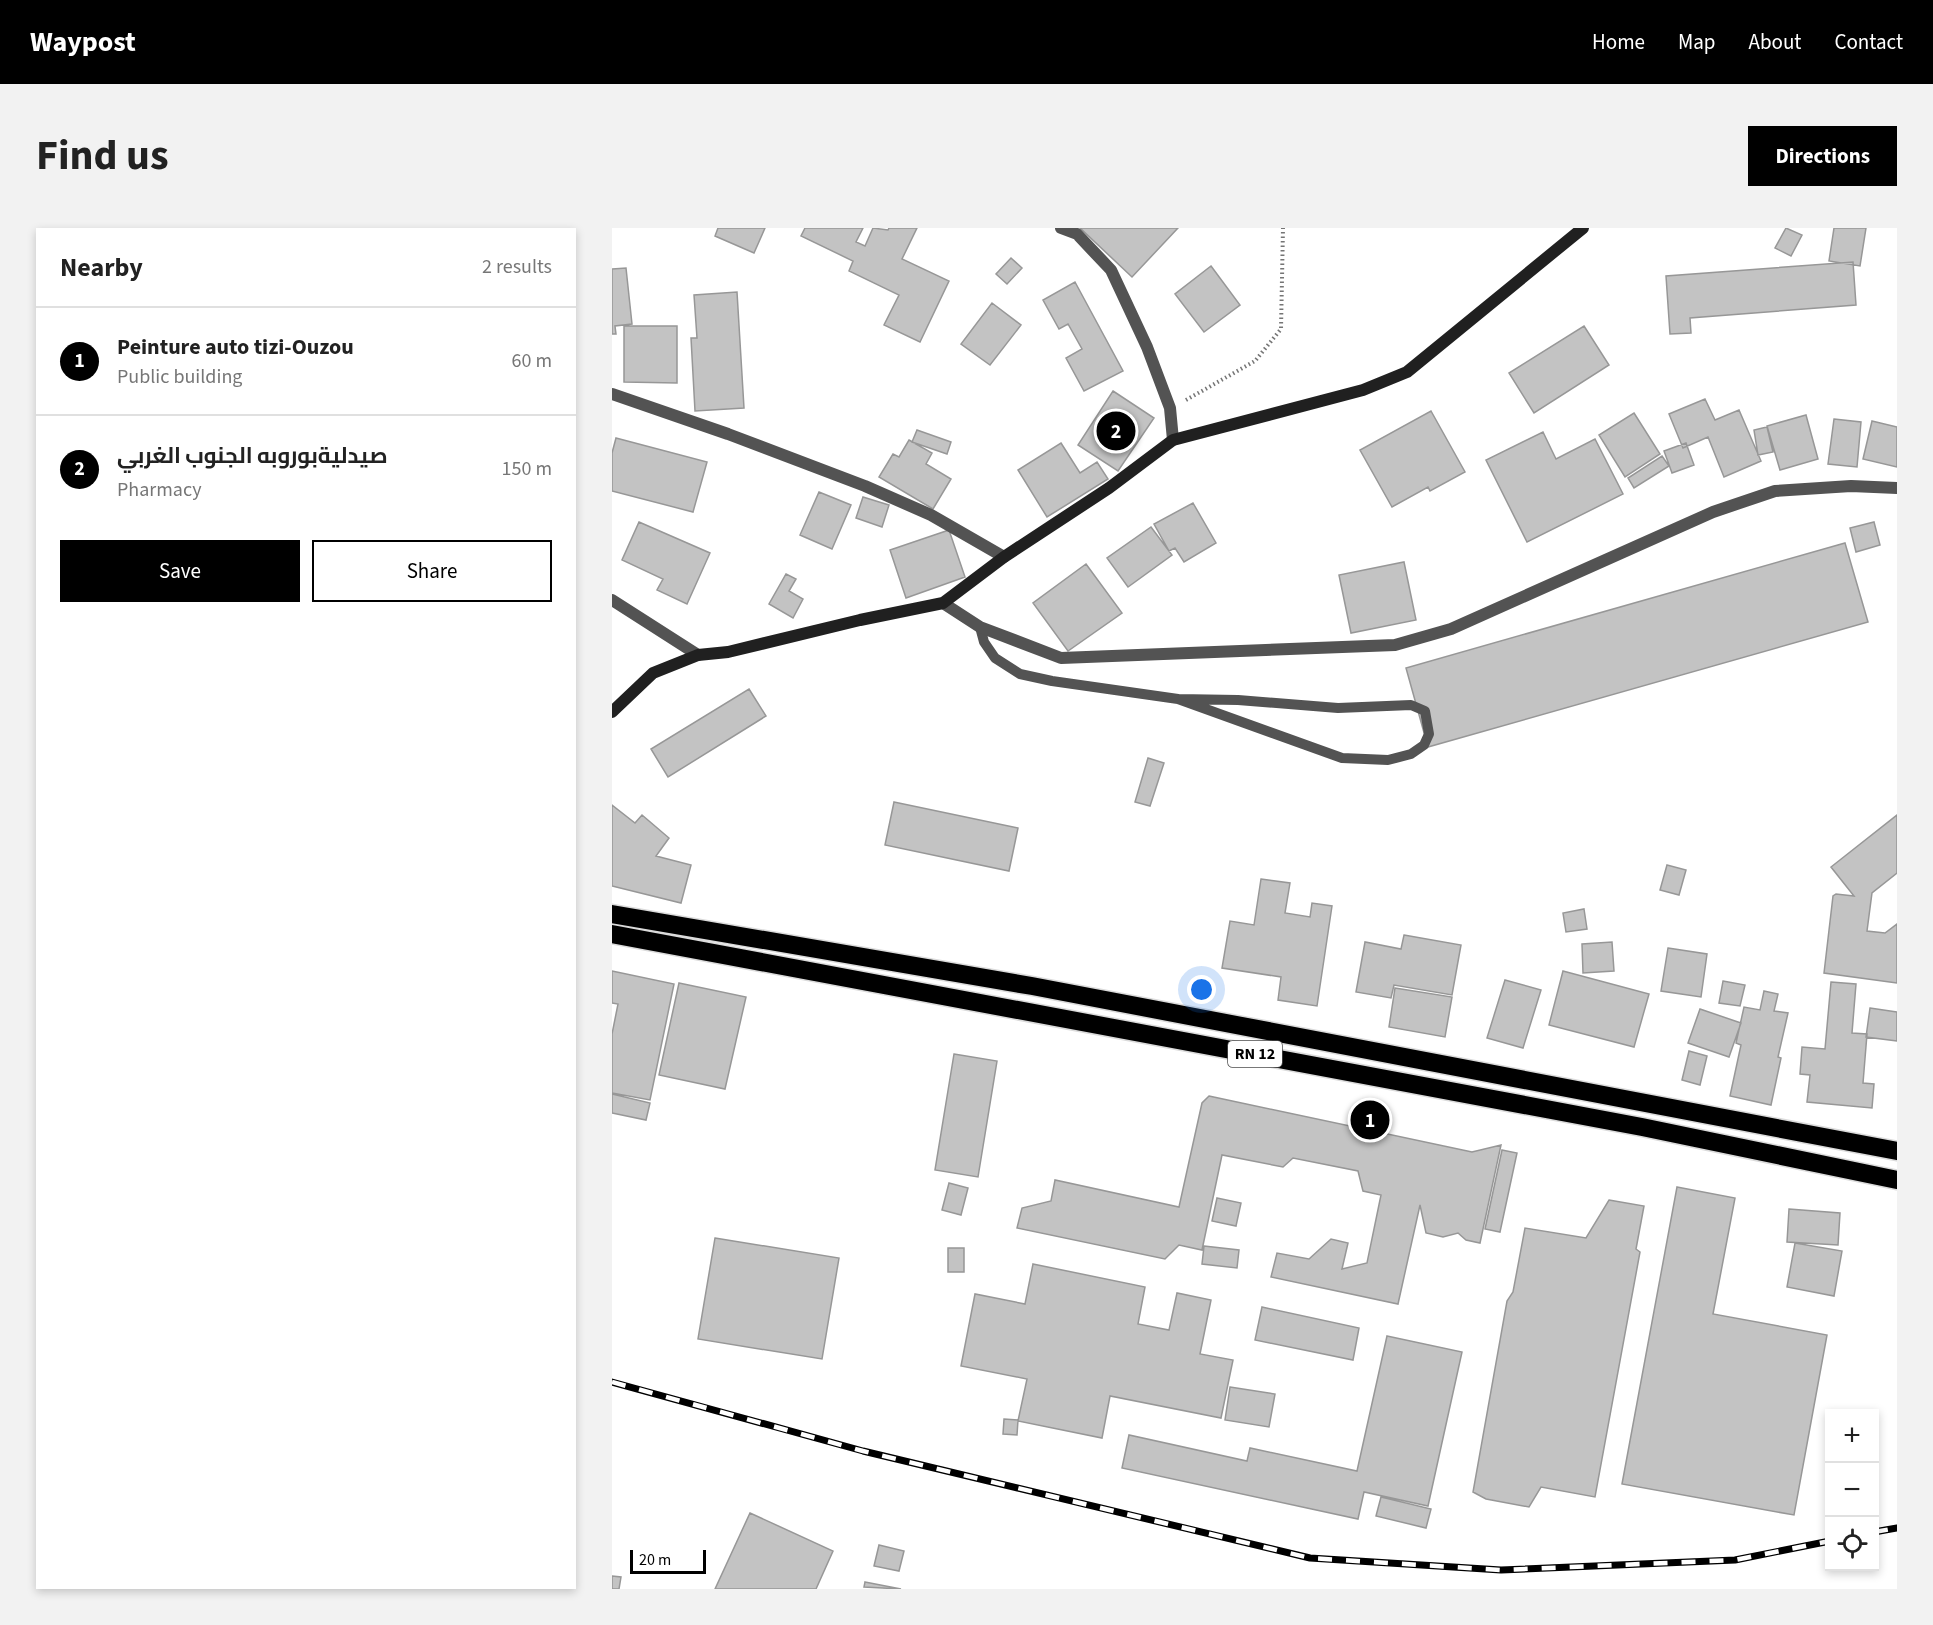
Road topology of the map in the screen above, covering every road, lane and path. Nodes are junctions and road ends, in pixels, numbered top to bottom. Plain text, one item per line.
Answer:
1 (1061, 228) edge
2 (1283, 228) edge
3 (1583, 228) edge
4 (612, 394) edge
5 (1170, 408) junction
6 (1173, 440) junction
7 (1897, 488) edge
8 (1004, 557) junction
9 (612, 600) edge
10 (943, 603) junction
11 (980, 627) junction
12 (698, 655) junction
13 (1178, 699) junction
14 (612, 712) edge
15 (612, 915) edge
16 (612, 934) edge
17 (1897, 1151) edge
18 (1897, 1180) edge

1 - 5 street
2 - 5 path
3 - 6 main road
4 - 8 street
5 - 6 street
6 - 8 main road
7 - 11 street
8 - 10 main road
9 - 12 street
10 - 11 street
10 - 12 main road
11 - 13 lane
12 - 14 main road
13 - 13 lane
15 - 17 highway, RN 12
16 - 18 highway, RN 12

